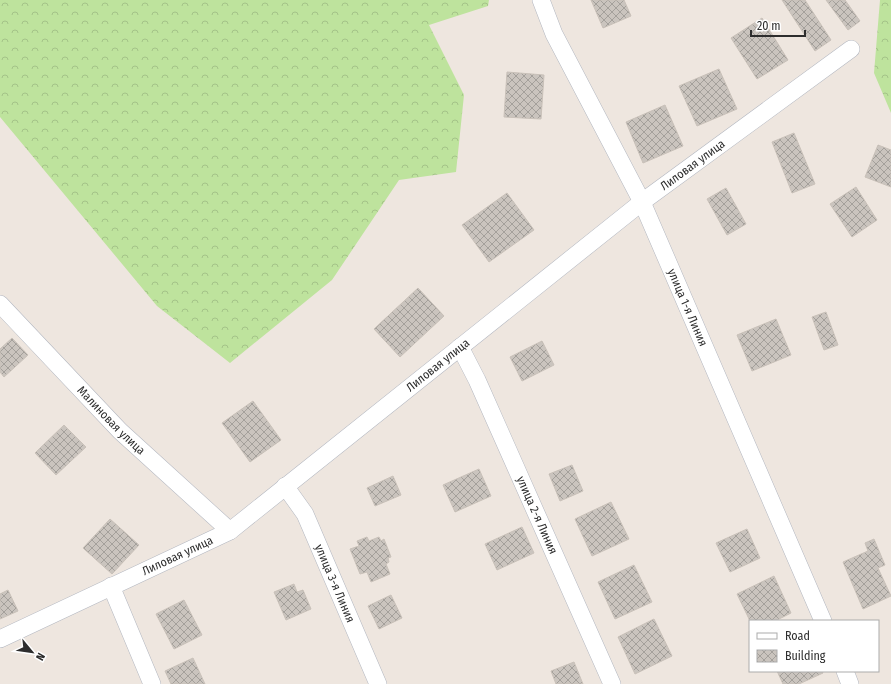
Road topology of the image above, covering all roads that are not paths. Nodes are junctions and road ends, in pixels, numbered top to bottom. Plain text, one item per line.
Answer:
1 (541, 0) edge
2 (851, 49) dead end
3 (642, 202) junction
4 (0, 304) edge
5 (460, 347) junction
6 (285, 486) junction
7 (230, 530) junction
8 (111, 586) junction
9 (823, 620) edge
10 (0, 639) edge
11 (845, 672) edge
12 (152, 684) edge
13 (378, 684) edge
14 (612, 684) edge
15 (850, 684) edge

1 - 3 lane, улица 1-я Линия
2 - 3 lane, Лиловая улица
3 - 5 lane, Лиловая улица
3 - 9 lane, улица 1-я Линия
4 - 7 lane, Малиновая улица
5 - 6 lane, Лиловая улица
5 - 14 lane, улица 2-я Линия
6 - 7 lane, Лиловая улица
6 - 13 lane, улица 3-я Линия
7 - 8 lane, Лиловая улица
8 - 10 lane, Лиловая улица
8 - 12 lane
11 - 15 lane

